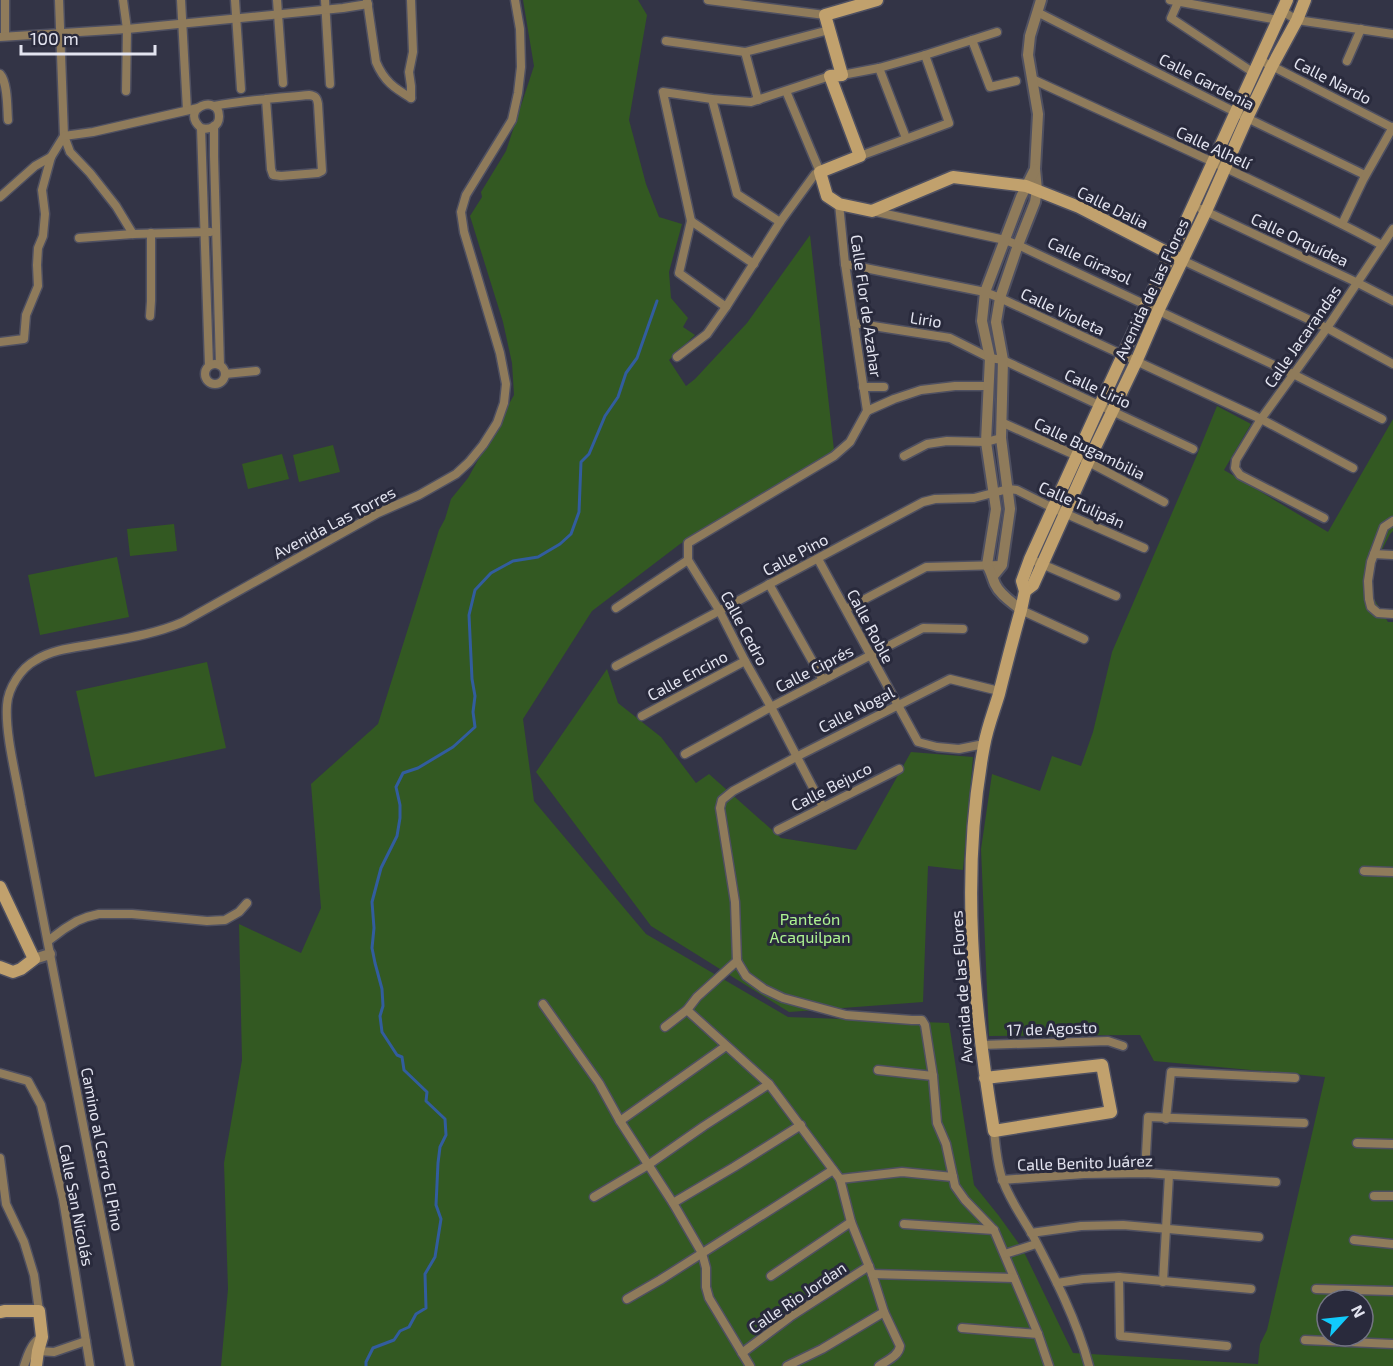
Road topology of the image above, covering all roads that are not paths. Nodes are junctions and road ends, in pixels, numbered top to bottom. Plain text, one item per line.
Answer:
1 (5, 0) edge
2 (59, 0) edge
3 (123, 0) edge
4 (181, 0) edge
5 (235, 0) edge
6 (277, 0) edge
7 (411, 0) edge
8 (515, 0) edge
9 (708, 0) edge
10 (877, 0) edge
11 (1041, 0) edge
12 (1305, 0) edge
13 (1176, 1) edge
14 (368, 2) edge
15 (325, 5) edge
16 (1282, 10) edge
17 (1036, 12) junction
18 (278, 14) junction
19 (825, 15) junction
20 (235, 18) junction
21 (1297, 20) junction
22 (182, 24) junction
23 (127, 29) junction
24 (1361, 29) junction
25 (829, 30) junction
26 (997, 32) dead end
27 (61, 33) junction
28 (1393, 34) edge
29 (2, 37) edge
30 (972, 40) junction
31 (666, 41) dead end
32 (745, 52) junction
33 (925, 55) junction
34 (1347, 61) dead end
35 (1266, 63) junction
36 (879, 68) junction
37 (1254, 73) junction
38 (0, 74) edge
39 (836, 75) junction
40 (1032, 79) junction
41 (1016, 81) dead end
42 (284, 82) dead end
43 (330, 84) dead end
44 (241, 89) dead end
45 (786, 91) junction
46 (126, 92) dead end
47 (267, 99) junction
48 (712, 99) junction
49 (758, 100) junction
50 (214, 106) junction
51 (198, 108) junction
52 (187, 110) junction
53 (1241, 115) junction
54 (8, 120) dead end
55 (214, 126) junction
56 (1393, 127) edge
57 (201, 128) junction
58 (64, 136) junction
59 (906, 138) junction
60 (860, 156) junction
61 (51, 157) junction
62 (1212, 162) junction
63 (1224, 168) junction
64 (820, 172) junction
65 (1365, 176) junction
66 (1032, 188) junction
67 (0, 197) edge
68 (839, 204) junction
69 (1193, 206) junction
70 (872, 211) junction
71 (1206, 211) junction
72 (691, 221) junction
73 (780, 222) junction
74 (1342, 224) junction
75 (206, 232) junction
76 (216, 232) junction
77 (133, 234) junction
78 (151, 234) junction
79 (1391, 234) edge
80 (79, 238) dead end
81 (1005, 240) junction
82 (1018, 245) junction
83 (1382, 245) junction
84 (1177, 257) junction
85 (754, 264) junction
86 (845, 264) junction
87 (1358, 283) junction
88 (985, 292) junction
89 (1000, 298) junction
90 (1393, 301) edge
91 (1146, 305) junction
92 (726, 307) junction
93 (1158, 311) junction
94 (150, 316) dead end
95 (854, 323) junction
96 (1328, 328) junction
97 (0, 342) edge
98 (1123, 355) junction
99 (677, 357) dead end
100 (990, 358) junction
101 (1003, 360) junction
102 (1136, 362) junction
103 (1393, 364) edge
104 (209, 365) junction
105 (220, 365) junction
106 (256, 371) dead end
107 (225, 374) junction
108 (1293, 374) junction
109 (989, 386) junction
110 (863, 387) junction
111 (884, 387) dead end
112 (1100, 405) junction
113 (867, 411) junction
114 (1111, 411) junction
115 (1262, 419) junction
116 (1382, 419) dead end
117 (1001, 422) junction
118 (1001, 438) junction
119 (986, 442) junction
120 (1193, 449) dead end
121 (904, 456) dead end
122 (1083, 459) junction
123 (1353, 468) dead end
124 (1008, 489) junction
125 (995, 493) junction
126 (1164, 502) dead end
127 (1059, 510) junction
128 (1324, 518) dead end
129 (1393, 521) edge
130 (1144, 548) dead end
131 (1374, 554) junction
132 (1393, 555) edge
133 (818, 559) junction
134 (1030, 559) junction
135 (688, 560) junction
136 (1042, 564) junction
137 (987, 565) junction
138 (1002, 565) junction
139 (993, 576) junction
140 (770, 584) junction
141 (1025, 591) junction
142 (1116, 596) dead end
143 (616, 608) dead end
144 (846, 609) junction
145 (719, 610) junction
146 (1021, 610) junction
147 (1393, 614) edge
148 (963, 629) dead end
149 (1084, 639) dead end
150 (870, 656) junction
151 (745, 661) junction
152 (616, 666) dead end
153 (823, 681) junction
154 (999, 691) junction
155 (897, 705) junction
156 (771, 707) junction
157 (642, 716) dead end
158 (984, 744) junction
159 (685, 754) dead end
160 (798, 756) junction
161 (899, 769) dead end
162 (823, 807) junction
163 (778, 830) dead end
164 (1364, 871) dead end
165 (1393, 872) edge
166 (0, 887) edge
167 (247, 903) dead end
168 (48, 941) junction
169 (50, 954) junction
170 (34, 959) junction
171 (736, 961) junction
172 (0, 967) edge
173 (543, 1004) dead end
174 (687, 1010) junction
175 (665, 1027) dead end
176 (981, 1045) junction
177 (726, 1046) junction
178 (1123, 1046) dead end
179 (878, 1070) dead end
180 (0, 1073) edge
181 (933, 1076) junction
182 (985, 1078) junction
183 (1295, 1078) dead end
184 (769, 1084) junction
185 (1166, 1119) junction
186 (620, 1121) junction
187 (1304, 1123) dead end
188 (801, 1125) junction
189 (994, 1131) junction
190 (1357, 1143) dead end
191 (1393, 1144) edge
192 (0, 1158) edge
193 (648, 1165) junction
194 (833, 1170) junction
195 (1145, 1173) junction
196 (1169, 1174) junction
197 (953, 1177) junction
198 (840, 1179) junction
199 (1002, 1180) junction
200 (1276, 1182) dead end
201 (1374, 1196) dead end
202 (1393, 1196) edge
203 (594, 1197) dead end
204 (673, 1203) junction
205 (851, 1222) junction
206 (904, 1224) dead end
207 (1165, 1228) junction
208 (994, 1230) junction
209 (1031, 1233) junction
210 (1259, 1237) dead end
211 (1354, 1240) dead end
212 (1036, 1244) junction
213 (1393, 1244) edge
214 (702, 1253) junction
215 (1005, 1254) junction
216 (871, 1270) junction
217 (771, 1276) dead end
218 (1119, 1277) junction
219 (1014, 1278) junction
220 (1163, 1282) junction
221 (1057, 1283) junction
222 (1251, 1289) dead end
223 (1375, 1291) edge
224 (1393, 1291) edge
225 (627, 1299) dead end
226 (39, 1311) junction
227 (0, 1312) edge
228 (884, 1312) junction
229 (962, 1328) dead end
230 (1038, 1334) junction
231 (42, 1337) junction
232 (1305, 1340) dead end
233 (86, 1341) junction
234 (1393, 1344) edge
235 (1227, 1346) dead end
236 (38, 1351) junction
237 (742, 1353) junction
238 (24, 1366) edge
239 (36, 1366) edge
240 (90, 1366) edge
241 (130, 1366) edge
242 (750, 1366) edge
243 (787, 1366) edge
244 (879, 1366) edge
245 (1049, 1366) edge
246 (1089, 1366) edge

1 - 29 street
2 - 27 street
3 - 23 street
4 - 22 street
5 - 20 street
6 - 18 street
7 - 14 street
8 - 168 street, Avenida Las Torres
9 - 19 street
10 - 19 main road
11 - 17 street
12 - 21 main road, Avenida de las Flores
13 - 16 street
13 - 37 street
14 - 15 street
15 - 18 street
15 - 43 street
16 - 21 street
16 - 35 main road, Avenida de las Flores
17 - 40 street
17 - 53 street, Calle Gardenia
18 - 20 street
18 - 42 street
19 - 25 main road
20 - 22 street
20 - 44 street
21 - 24 street
21 - 35 main road, Avenida de las Flores
22 - 23 street
22 - 52 street
23 - 27 street
23 - 46 street
24 - 28 street
24 - 34 street
25 - 32 street
25 - 39 main road
26 - 30 street
27 - 29 street
27 - 58 street
30 - 33 street
30 - 41 street
31 - 32 street
32 - 49 street
33 - 36 street
33 - 59 street
35 - 37 main road, Avenida de las Flores
35 - 53 main road, Avenida de las Flores
35 - 56 street, Calle Nardo
36 - 39 street
36 - 59 street
37 - 53 main road, Avenida de las Flores
38 - 54 street
39 - 45 street
39 - 60 main road
40 - 62 street, Calle Alhelí
40 - 66 street
45 - 49 street
45 - 64 street
47 - 47 street
47 - 50 street
48 - 49 street
48 - 72 street
48 - 73 street
50 - 51 street
50 - 55 street
51 - 52 street
51 - 57 street
52 - 58 street
53 - 62 main road, Avenida de las Flores
53 - 63 main road, Avenida de las Flores
53 - 65 street, Calle Gardenia
55 - 57 street
55 - 76 street
56 - 65 street
57 - 75 street
58 - 61 street
58 - 77 street
59 - 60 street
60 - 64 main road
61 - 67 street
61 - 97 street
62 - 63 street, Calle Alhelí
62 - 69 main road, Avenida de las Flores
63 - 71 main road, Avenida de las Flores
63 - 74 street, Calle Alhelí
64 - 68 main road
64 - 73 street
65 - 74 street
66 - 70 main road, Calle Dalia
66 - 81 street
66 - 82 street
66 - 84 main road, Calle Dalia
68 - 70 main road, Calle Girasol
68 - 86 street, Calle Flor de Azahar
69 - 71 street, Calle Orquídea
69 - 84 main road, Avenida de las Flores
70 - 81 street, Calle Girasol
71 - 84 main road, Avenida de las Flores
71 - 87 street, Calle Orquídea
72 - 85 street
72 - 92 street
73 - 85 street
74 - 83 street, Calle Alhelí
75 - 76 street
75 - 78 street
75 - 104 street
76 - 105 street
77 - 78 street
77 - 80 street
78 - 94 street
79 - 83 street, Calle Jacarandas
81 - 82 street, Calle Girasol
81 - 88 street
82 - 89 street
82 - 91 street, Calle Girasol
83 - 87 street, Calle Jacarandas
84 - 91 main road, Avenida de las Flores
84 - 93 main road, Avenida de las Flores
84 - 96 street, Calle Dalia
85 - 92 street
86 - 88 street, Calle Violeta
86 - 95 street, Calle Flor de Azahar
87 - 90 street, Calle Orquídea
87 - 96 street, Calle Jacarandas
88 - 89 street, Calle Violeta
88 - 100 street
89 - 98 street, Calle Violeta
89 - 101 street
91 - 93 street, Calle Girasol
91 - 98 main road, Avenida de las Flores
92 - 99 street
93 - 102 main road, Avenida de las Flores
93 - 108 street, Calle Girasol
95 - 100 street, Lirio
95 - 110 street, Calle Flor de Azahar
96 - 103 street, Calle Dalia
96 - 108 street, Calle Jacarandas
98 - 102 street, Calle Violeta
98 - 112 main road, Avenida de las Flores
100 - 101 street, Calle Lirio
100 - 109 street
101 - 112 street, Calle Lirio
101 - 117 street
102 - 114 main road, Avenida de las Flores
102 - 115 street, Calle Violeta
104 - 105 street
104 - 107 street
105 - 107 street
106 - 107 street
108 - 115 street, Calle Jacarandas
108 - 116 street, Calle Girasol
109 - 113 street
109 - 119 street
110 - 111 street
110 - 113 street, Calle Flor de Azahar
112 - 114 street, Calle Lirio
112 - 122 main road, Avenida de las Flores
113 - 135 street
114 - 120 street, Calle Lirio
114 - 122 main road, Avenida de las Flores
115 - 123 street, Calle Violeta
115 - 128 street, Calle Jacarandas
117 - 118 street
117 - 122 street, Calle Bugambilia
118 - 119 street
118 - 124 street
119 - 121 street
119 - 125 street
122 - 126 street, Calle Bugambilia
122 - 127 main road, Avenida de las Flores
124 - 125 street, Calle Pino
124 - 127 street, Calle Tulipán
124 - 138 street
125 - 133 street, Calle Pino
125 - 137 street
127 - 130 street, Calle Tulipán
127 - 134 main road, Avenida de las Flores
127 - 136 main road, Avenida de las Flores
129 - 131 street
131 - 132 street
131 - 147 street
133 - 140 street, Calle Pino
133 - 144 street, Calle Roble
134 - 136 street
134 - 141 main road, Avenida de las Flores
135 - 143 street
135 - 145 street, Calle Cedro
136 - 141 main road, Avenida de las Flores
136 - 142 street
137 - 138 street
137 - 139 street
137 - 144 street
138 - 139 street
139 - 146 street
140 - 145 street, Calle Pino
140 - 153 street
141 - 146 main road, Avenida de las Flores
144 - 150 street, Calle Roble
145 - 151 street, Calle Cedro
145 - 152 street, Calle Pino
146 - 149 street
146 - 154 main road, Avenida de las Flores
148 - 150 street, Calle Ciprés
150 - 153 street, Calle Ciprés
150 - 155 street, Calle Roble
151 - 156 street, Calle Cedro
151 - 157 street, Calle Encino
153 - 156 street, Calle Ciprés
154 - 155 street, Calle Nogal
154 - 158 main road, Avenida de las Flores
155 - 158 street, Calle Roble
155 - 160 street, Calle Nogal
156 - 159 street, Calle Ciprés
156 - 160 street, Calle Cedro
158 - 176 main road, Avenida de las Flores
160 - 162 street, Calle Cedro
160 - 171 street, Calle Nogal
161 - 162 street, Calle Bejuco
162 - 163 street, Calle Bejuco
164 - 165 street
166 - 170 main road
167 - 168 street
168 - 169 street, Avenida Las Torres
169 - 170 street
169 - 241 street, Camino al Cerro El Pino
170 - 172 main road
171 - 174 street
171 - 181 street
173 - 186 street
174 - 175 street
174 - 177 street
176 - 178 street, 17 de Agosto
176 - 182 main road, Avenida de las Flores
177 - 184 street
177 - 186 street
179 - 181 street
180 - 233 street, Calle San Nicolás
181 - 197 street
182 - 189 main road, Avenida de las Flores
182 - 189 main road
183 - 185 street
184 - 188 street
184 - 193 street
185 - 187 street
185 - 195 street
186 - 193 street
188 - 194 street
188 - 204 street
189 - 199 street, Avenida de las Flores
190 - 191 street
192 - 226 street
193 - 203 street
193 - 204 street
194 - 198 street
194 - 214 street
195 - 196 street, Calle Benito Juárez
195 - 199 street, Calle Benito Juárez
196 - 200 street, Calle Benito Juárez
196 - 207 street
197 - 198 street
197 - 208 street
198 - 205 street
199 - 209 street, Avenida de las Flores
201 - 202 street
204 - 214 street
205 - 216 street
205 - 217 street
206 - 208 street
207 - 209 street
207 - 210 street
207 - 220 street
208 - 215 street
209 - 212 street, Avenida de las Flores
211 - 213 street
212 - 215 street
212 - 221 street, Avenida de las Flores
214 - 225 street
214 - 237 street
215 - 219 street
216 - 219 street
216 - 228 street
216 - 237 street, Calle Rio Jordan
218 - 220 street
218 - 221 street
218 - 235 street
219 - 230 street
220 - 222 street
221 - 246 street, Avenida de las Flores
223 - 224 street
226 - 227 main road
226 - 231 main road
228 - 243 street
228 - 244 street
229 - 230 street
230 - 245 street
231 - 236 main road
231 - 238 street
232 - 234 street
233 - 236 street
233 - 240 street, Calle San Nicolás
236 - 239 main road
237 - 242 street

